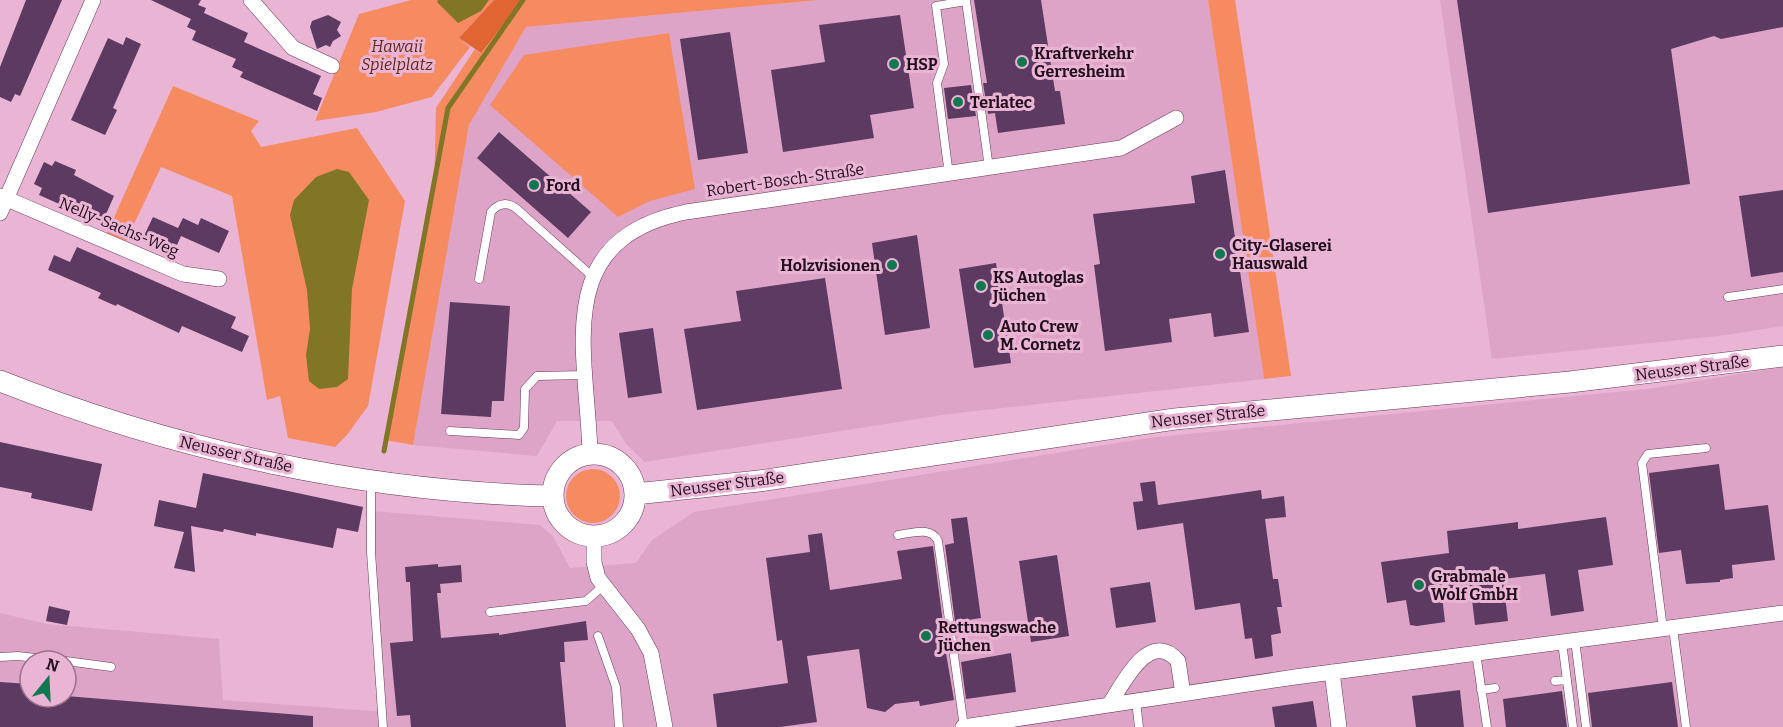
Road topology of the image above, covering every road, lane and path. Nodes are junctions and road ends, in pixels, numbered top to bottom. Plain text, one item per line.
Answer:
1 (93, 0) edge
2 (251, 0) edge
3 (332, 66) dead end
4 (1176, 118) dead end
5 (990, 169) junction
6 (949, 175) junction
7 (3, 197) edge
8 (0, 213) edge
9 (592, 277) junction
10 (219, 279) dead end
11 (479, 279) dead end
12 (1783, 290) edge
13 (1728, 297) dead end
14 (1783, 356) edge
15 (585, 375) junction
16 (0, 381) edge
17 (450, 431) dead end
18 (1706, 448) dead end
19 (590, 453) junction
20 (371, 481) junction
21 (635, 494) junction
22 (552, 496) junction
23 (898, 535) dead end
24 (594, 536) junction
25 (603, 586) junction
26 (490, 612) dead end
27 (1783, 614) edge
28 (1668, 629) junction
29 (598, 636) dead end
30 (1569, 641) junction
31 (1476, 652) junction
32 (18, 656) edge
33 (0, 657) edge
34 (78, 663) edge
35 (111, 667) dead end
36 (1332, 672) junction
37 (1567, 680) junction
38 (1556, 681) dead end
39 (1495, 688) dead end
40 (1481, 690) junction
41 (1183, 694) junction
42 (1136, 701) junction
43 (1109, 705) junction
44 (1020, 723) edge
45 (383, 727) edge
46 (619, 727) edge
47 (665, 727) edge
48 (964, 727) edge
49 (1139, 727) edge
50 (1340, 727) edge
51 (1487, 727) edge
52 (1573, 727) edge
53 (1586, 727) edge
54 (1686, 727) edge

1 - 7 street
2 - 3 street
4 - 5 street, Robert-Bosch-Straße
5 - 6 street, Robert-Bosch-Straße
5 - 6 lane
6 - 9 street, Robert-Bosch-Straße
7 - 8 street
7 - 10 street, Nelly-Sachs-Weg
9 - 11 lane
9 - 15 street, Robert-Bosch-Straße
12 - 13 lane
14 - 21 main road, Neusser Straße
15 - 17 lane
15 - 19 street, Robert-Bosch-Straße
16 - 20 main road, Neusser Straße
18 - 28 lane
19 - 21 main road
19 - 22 main road
20 - 22 main road, Neusser Straße
20 - 45 lane
21 - 24 main road
22 - 24 main road
23 - 48 lane
24 - 25 street
25 - 26 lane
25 - 47 street
27 - 28 street
28 - 30 street
28 - 54 lane
29 - 46 lane
30 - 31 street
30 - 37 lane
30 - 53 lane
31 - 36 street
31 - 40 lane
32 - 33 lane
34 - 35 lane
36 - 41 street
36 - 50 street
37 - 38 lane
37 - 52 lane
39 - 40 lane
40 - 51 lane
41 - 42 street
41 - 43 street
42 - 43 street
42 - 49 lane
43 - 44 street
44 - 48 street

